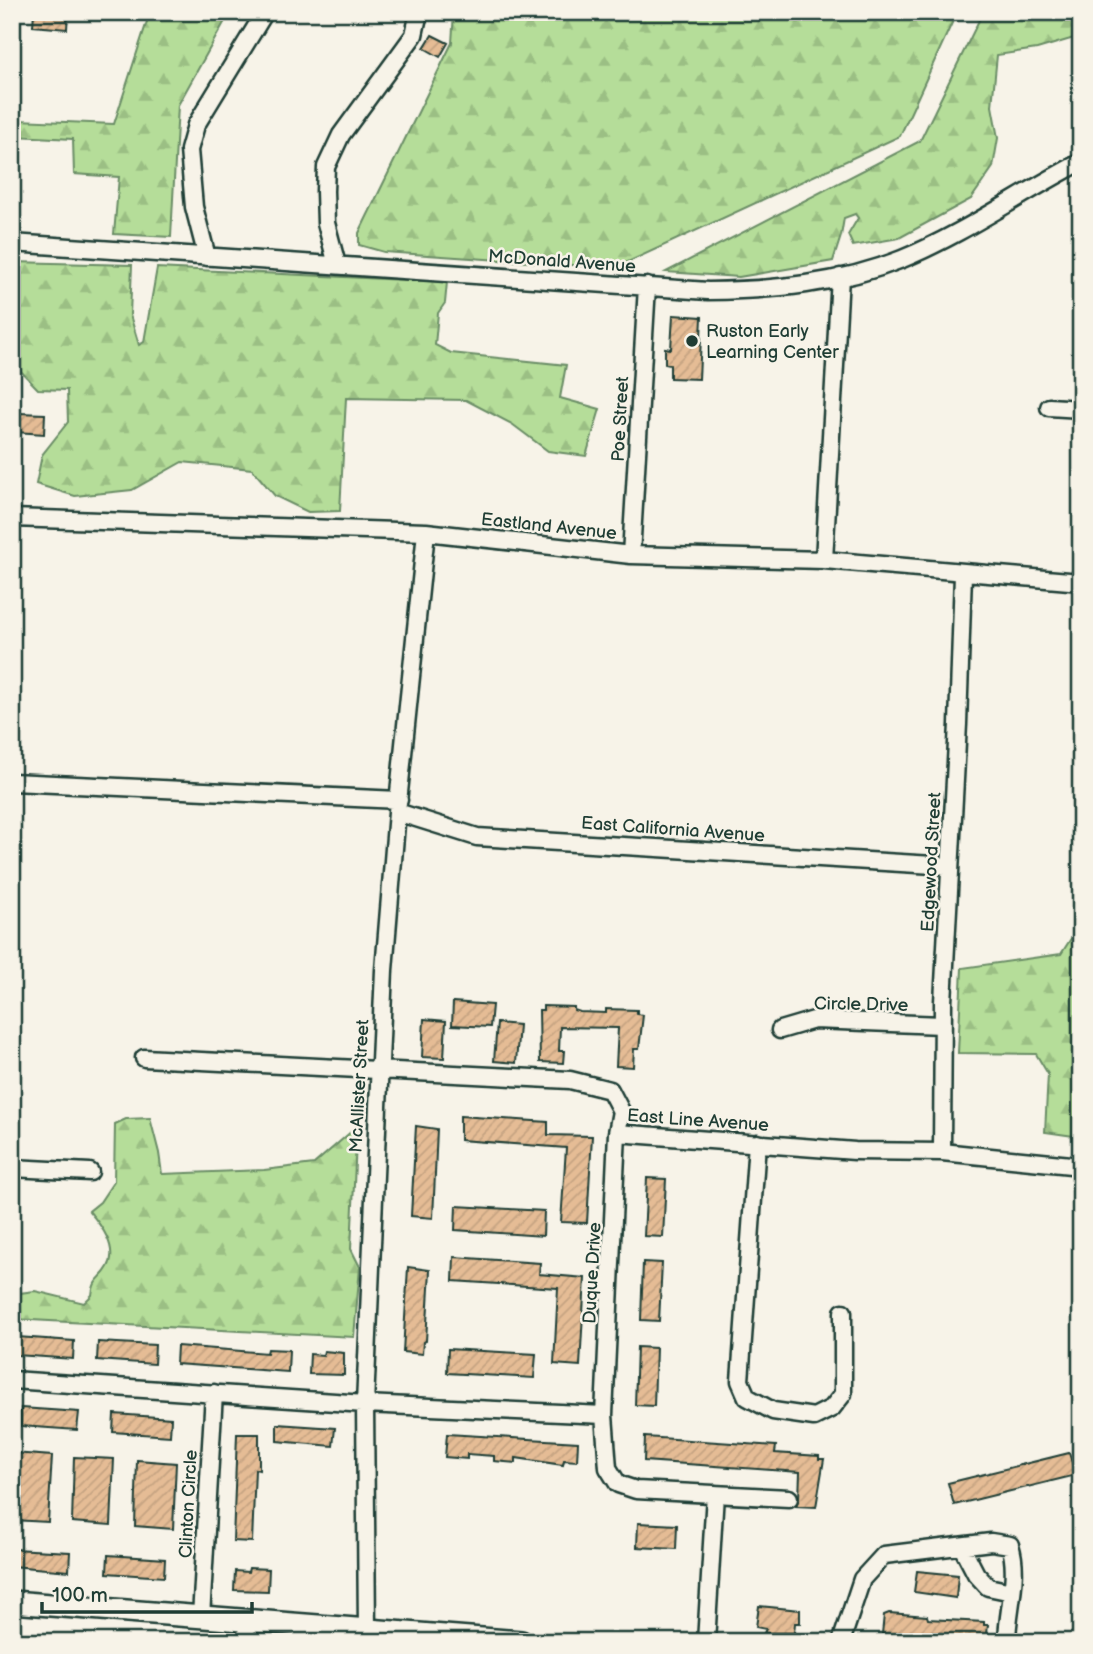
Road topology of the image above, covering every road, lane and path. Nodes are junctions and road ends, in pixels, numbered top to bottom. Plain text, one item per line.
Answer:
1 (265, 12) edge
2 (417, 13) edge
3 (1081, 162) edge
4 (12, 243) edge
5 (206, 257) junction
6 (337, 265) junction
7 (840, 277) junction
8 (647, 286) junction
9 (1049, 407) dead end
10 (1081, 409) edge
11 (12, 518) edge
12 (426, 532) junction
13 (631, 555) junction
14 (824, 560) junction
15 (963, 574) junction
16 (1081, 582) edge
17 (12, 782) edge
18 (398, 806) junction
19 (950, 866) junction
20 (942, 1025) junction
21 (780, 1030) dead end
22 (144, 1058) dead end
23 (379, 1072) junction
24 (617, 1133) junction
25 (757, 1143) junction
26 (942, 1152) junction
27 (1081, 1166) edge
28 (12, 1168) edge
29 (90, 1172) dead end
30 (844, 1312) dead end
31 (12, 1380) edge
32 (214, 1393) junction
33 (365, 1404) junction
34 (604, 1415) junction
35 (715, 1493) junction
36 (789, 1499) dead end
37 (962, 1547) junction
38 (1012, 1592) junction
39 (12, 1602) edge
40 (201, 1617) junction
41 (247, 1620) junction
42 (370, 1636) edge
43 (246, 1642) edge
44 (521, 1642) edge
45 (706, 1642) edge
46 (841, 1642) edge
47 (1007, 1642) edge

1 - 5 street
2 - 6 street
3 - 7 street, McDonald Avenue
4 - 5 street, McDonald Avenue
5 - 6 street, McDonald Avenue
6 - 8 street, McDonald Avenue
7 - 8 street, McDonald Avenue
7 - 14 street
8 - 13 street, Poe Street
9 - 10 street
11 - 12 street, Eastland Avenue
12 - 13 street, Eastland Avenue
12 - 18 street, McAllister Street
13 - 14 street, Eastland Avenue
14 - 15 street, Eastland Avenue
15 - 16 street, Eastland Avenue
15 - 19 street, Edgewood Street
17 - 18 street, East California Avenue
18 - 19 street, East California Avenue
18 - 23 street, McAllister Street
19 - 20 street, Edgewood Street
20 - 21 street, Circle Drive
20 - 26 street, Edgewood Street
22 - 23 street, East Line Avenue
23 - 24 street, East Line Avenue
23 - 33 street, McAllister Street
24 - 25 street, East Line Avenue
24 - 34 street, Duque Drive
25 - 26 street, East Line Avenue
25 - 30 street
26 - 27 street, East Line Avenue
28 - 29 street
31 - 32 street
32 - 33 street
32 - 40 street, Clinton Circle
33 - 34 street
33 - 42 street, McAllister Street
34 - 35 street, Duque Drive
35 - 36 street, Duque Drive
35 - 45 street
37 - 38 street
37 - 38 street
37 - 46 street
38 - 47 street
39 - 40 main road
40 - 41 main road
41 - 42 main road
41 - 43 street
42 - 44 main road

